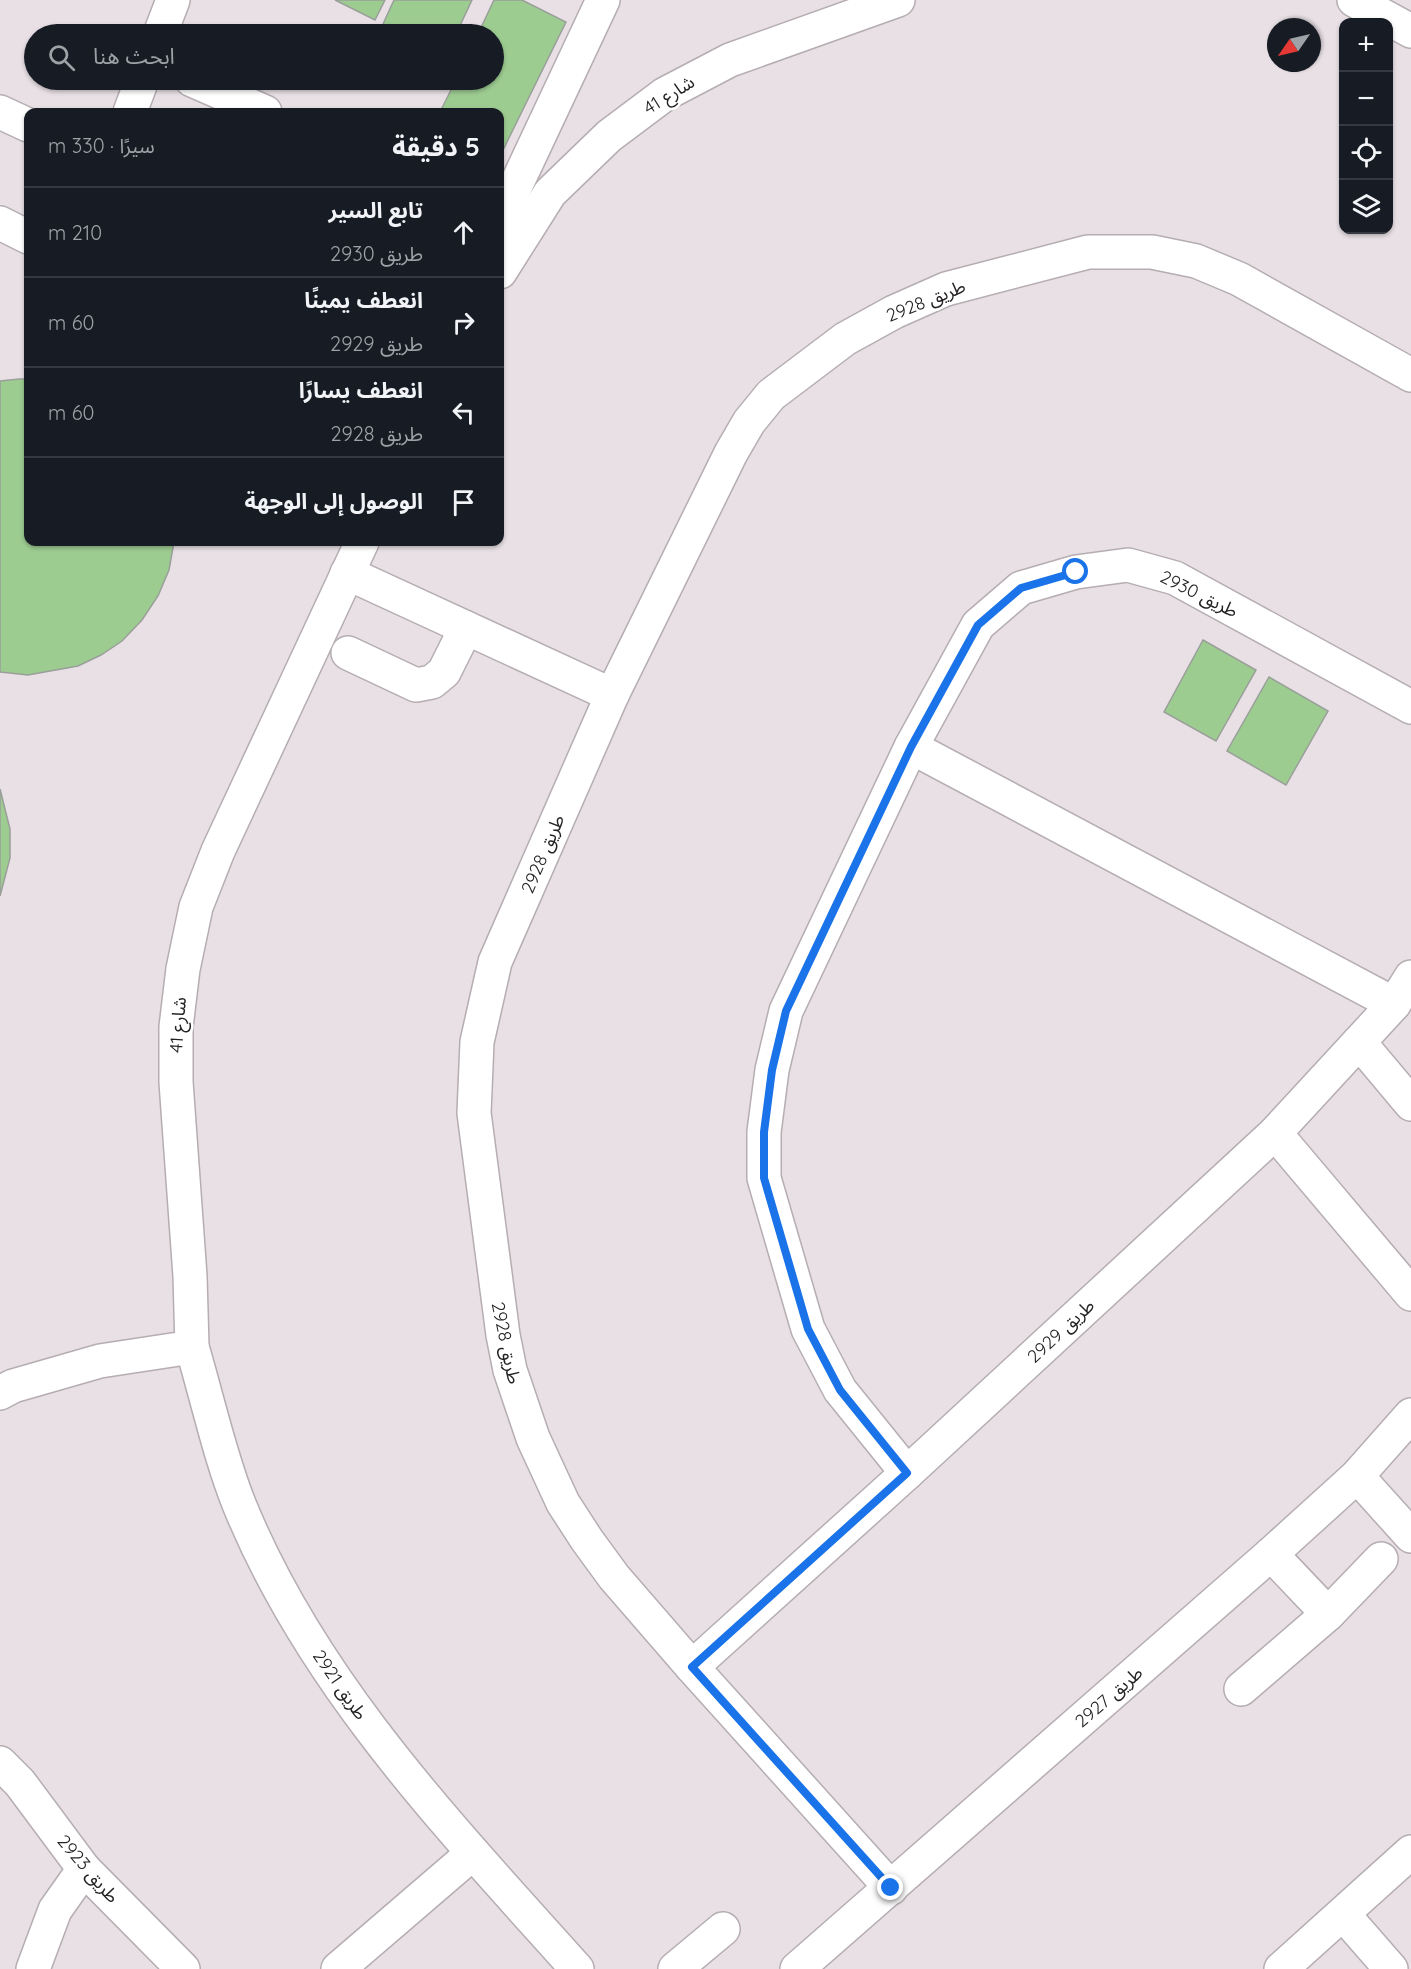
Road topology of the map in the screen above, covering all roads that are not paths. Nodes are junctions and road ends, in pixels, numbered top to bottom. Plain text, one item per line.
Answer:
1 (173, 0) edge
2 (603, 0) edge
3 (898, 0) edge
4 (1354, 0) edge
5 (164, 24) edge
6 (1411, 31) edge
7 (138, 90) edge
8 (215, 90) edge
9 (132, 108) edge
10 (256, 108) edge
11 (0, 112) edge
12 (24, 123) edge
13 (0, 222) edge
14 (504, 224) edge
15 (24, 235) edge
16 (504, 264) edge
17 (1411, 375) edge
18 (360, 546) edge
19 (347, 573) junction
20 (466, 628) junction
21 (348, 653) dead end
22 (612, 694) junction
23 (1411, 707) edge
24 (911, 747) junction
25 (1411, 977) edge
26 (1394, 1004) junction
27 (1359, 1042) junction
28 (1411, 1104) edge
29 (1275, 1133) junction
30 (1411, 1294) edge
31 (192, 1347) junction
32 (0, 1393) edge
33 (1411, 1415) edge
34 (907, 1473) junction
35 (1357, 1476) junction
36 (1411, 1536) edge
37 (1271, 1554) junction
38 (1381, 1559) dead end
39 (1328, 1614) junction
40 (692, 1667) junction
41 (1240, 1689) dead end
42 (0, 1763) edge
43 (1411, 1852) edge
44 (473, 1853) junction
45 (84, 1869) junction
46 (891, 1888) junction
47 (1342, 1914) junction
48 (723, 1929) dead end
49 (33, 1969) edge
50 (183, 1969) edge
51 (338, 1969) edge
52 (578, 1969) edge
53 (675, 1969) edge
54 (797, 1969) edge
55 (1281, 1969) edge
56 (1391, 1969) edge

1 - 5 street
2 - 14 street
3 - 16 street, شارع 41
4 - 6 street
7 - 9 street
8 - 10 street
11 - 12 street
13 - 15 street
17 - 22 street, طريق 2928
18 - 19 street, شارع 41
19 - 20 street
19 - 31 street, شارع 41
20 - 21 street
20 - 22 street
22 - 40 street, طريق 2928
23 - 24 street, طريق 2930
24 - 26 street
24 - 34 street, طريق 2930
25 - 26 street, طريق 2929
26 - 27 street, طريق 2929
27 - 28 street
27 - 29 street, طريق 2929
29 - 30 street
29 - 34 street, طريق 2929
31 - 32 street
31 - 44 street, طريق 2921
33 - 35 street, طريق 2927
34 - 40 street, طريق 2929
35 - 36 street
35 - 37 street, طريق 2927
37 - 39 street
37 - 46 street, طريق 2927
38 - 39 street
39 - 41 street
40 - 46 street, طريق 2928
42 - 45 street, طريق 2923
43 - 47 street
44 - 51 street
44 - 52 street, طريق 2921
45 - 49 street
45 - 50 street, طريق 2923
46 - 54 street, طريق 2927
47 - 55 street
47 - 56 street
48 - 53 street

